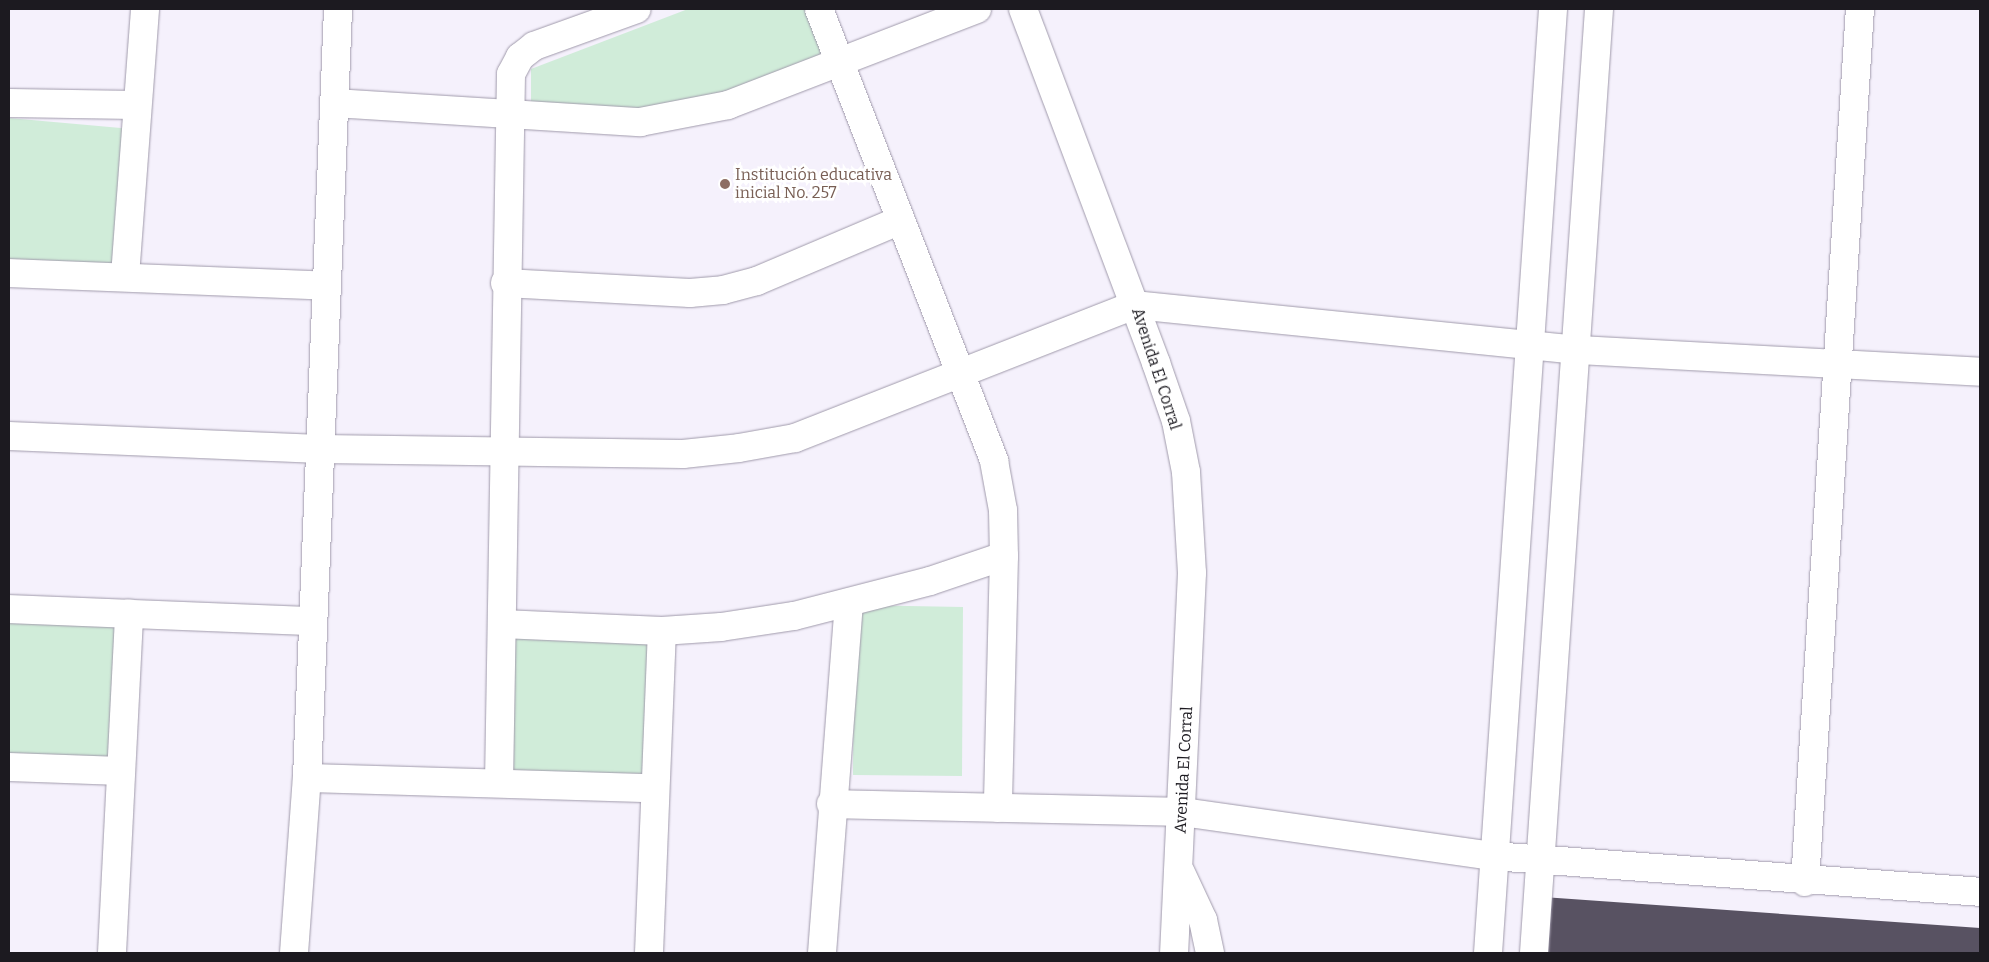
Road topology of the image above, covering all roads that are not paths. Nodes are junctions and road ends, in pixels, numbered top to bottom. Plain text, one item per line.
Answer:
1 (145, 9) edge
2 (338, 9) edge
3 (638, 9) edge
4 (819, 9) edge
5 (977, 9) edge
6 (1023, 9) edge
7 (1553, 9) edge
8 (1599, 9) edge
9 (1860, 9) edge
10 (842, 64) junction
11 (9, 103) edge
12 (334, 103) junction
13 (136, 105) junction
14 (513, 113) junction
15 (901, 220) junction
16 (9, 273) edge
17 (125, 276) junction
18 (505, 283) junction
19 (327, 286) junction
20 (1135, 305) junction
21 (1533, 346) junction
22 (1579, 350) junction
23 (1838, 363) junction
24 (1980, 372) edge
25 (960, 374) junction
26 (9, 436) edge
27 (320, 449) junction
28 (505, 451) junction
29 (1004, 556) junction
30 (849, 603) junction
31 (9, 609) edge
32 (129, 614) junction
33 (314, 621) junction
34 (502, 624) junction
35 (662, 631) junction
36 (9, 767) edge
37 (121, 771) junction
38 (307, 778) junction
39 (499, 783) junction
40 (654, 788) junction
41 (831, 804) junction
42 (998, 808) junction
43 (1183, 812) junction
44 (1492, 856) junction
45 (1539, 860) junction
46 (1179, 869) junction
47 (1805, 882) junction
48 (1980, 892) edge
49 (112, 953) edge
50 (294, 953) edge
51 (649, 953) edge
52 (822, 953) edge
53 (1174, 953) edge
54 (1210, 953) edge
55 (1488, 953) edge
56 (1534, 953) edge

1 - 13 street
2 - 12 street
3 - 14 street
4 - 10 street
5 - 10 street
6 - 20 street, Avenida El Corral
7 - 21 street
8 - 22 street
9 - 23 street
10 - 14 street
10 - 15 street
11 - 13 street
12 - 14 street
12 - 19 street
13 - 17 street
14 - 18 street
15 - 18 street
15 - 25 street
16 - 17 street
17 - 19 street
18 - 28 street
19 - 27 street
20 - 21 street
20 - 25 street
20 - 43 street, Avenida El Corral
21 - 22 street
21 - 44 street
22 - 23 street
22 - 45 street
23 - 24 street
23 - 47 street
25 - 28 street
25 - 29 street
26 - 27 street
27 - 28 street
27 - 33 street
28 - 34 street
29 - 30 street
29 - 42 street
30 - 35 street
30 - 41 street
31 - 32 street
32 - 33 street
32 - 37 street
33 - 38 street
34 - 35 street
34 - 39 street
35 - 40 street
36 - 37 street
37 - 49 street
38 - 39 street
38 - 50 street
39 - 40 street
40 - 51 street
41 - 42 street
41 - 52 street
42 - 43 street
43 - 44 street
43 - 46 street, Avenida El Corral
44 - 45 street
44 - 55 street
45 - 47 street
45 - 56 street
46 - 53 street, Avenida El Corral
46 - 54 street, Avenida El Corral
47 - 48 street

